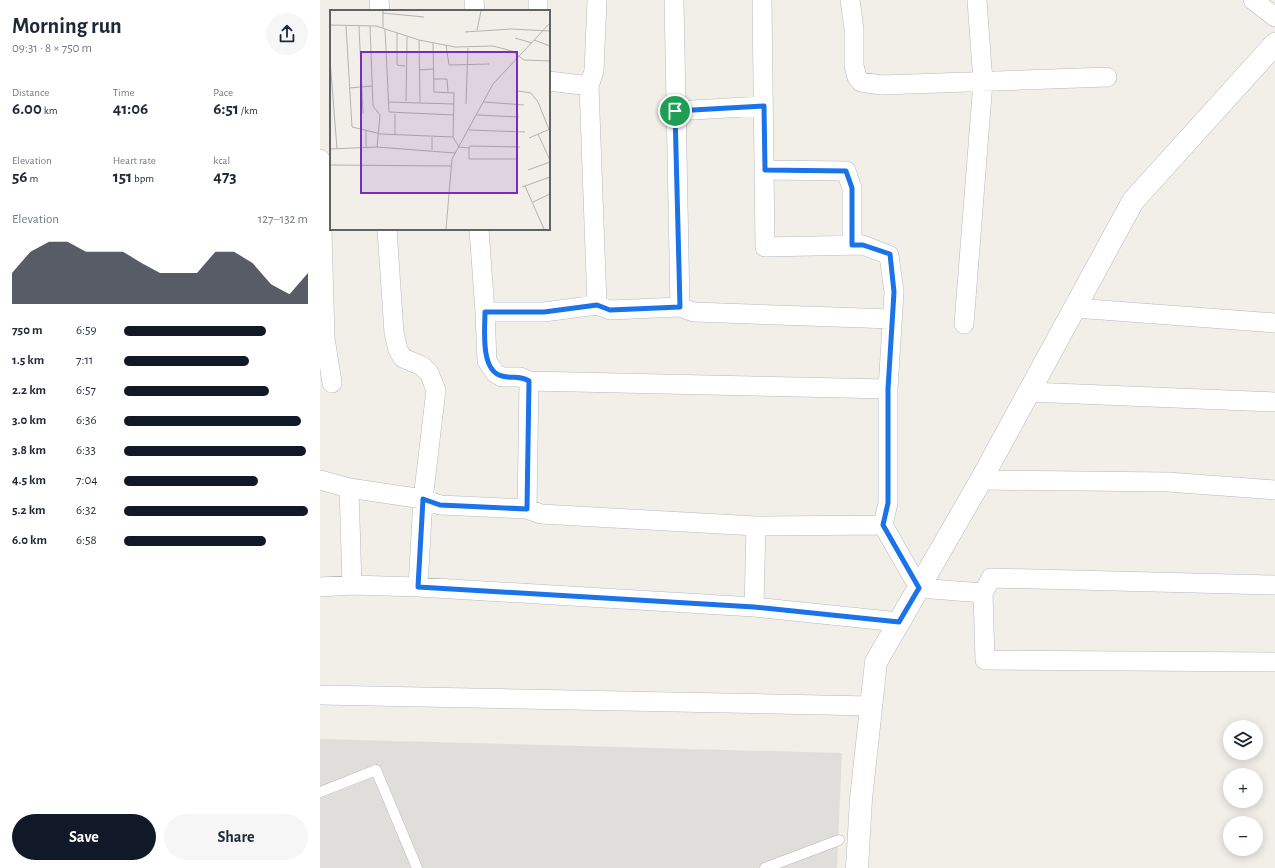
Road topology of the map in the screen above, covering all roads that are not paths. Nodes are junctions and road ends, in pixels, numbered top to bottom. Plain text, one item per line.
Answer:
1 (379, 0) edge
2 (474, 0) edge
3 (597, 0) edge
4 (674, 0) edge
5 (762, 0) edge
6 (850, 0) edge
7 (977, 0) edge
8 (1253, 0) edge
9 (380, 10) edge
10 (475, 10) edge
11 (1275, 17) edge
12 (1275, 44) edge
13 (1107, 77) dead end
14 (550, 81) edge
15 (983, 82) junction
16 (589, 86) junction
17 (764, 106) junction
18 (675, 111) junction
19 (320, 159) edge
20 (765, 170) junction
21 (324, 214) edge
22 (387, 230) edge
23 (479, 230) edge
24 (852, 245) junction
25 (597, 305) junction
26 (680, 307) junction
27 (1075, 308) junction
28 (485, 312) junction
29 (892, 319) junction
30 (1275, 323) edge
31 (964, 324) dead end
32 (529, 381) junction
33 (332, 383) dead end
34 (888, 389) junction
35 (1029, 392) junction
36 (1275, 402) edge
37 (320, 480) edge
38 (981, 480) junction
39 (349, 488) junction
40 (1275, 490) edge
41 (423, 499) junction
42 (527, 509) junction
43 (883, 525) junction
44 (756, 526) junction
45 (352, 585) junction
46 (1275, 585) edge
47 (320, 587) edge
48 (418, 587) junction
49 (919, 588) junction
50 (983, 592) junction
51 (754, 607) junction
52 (899, 622) junction
53 (1275, 662) edge
54 (320, 695) edge
55 (871, 706) junction
56 (320, 792) edge
57 (839, 840) dead end
58 (417, 868) edge
59 (765, 868) edge
60 (857, 868) edge

1 - 9 street
2 - 10 street
3 - 16 street
4 - 18 street
5 - 17 street
6 - 15 street
7 - 15 street
8 - 11 street
12 - 27 main road
13 - 15 street
14 - 16 street
15 - 31 street
16 - 25 street
17 - 18 street
17 - 20 street
18 - 26 street
19 - 21 street
20 - 24 street
20 - 24 street
21 - 33 street
22 - 41 street
23 - 28 street
24 - 29 street
25 - 26 street
25 - 28 street
26 - 29 street
27 - 30 street
27 - 35 main road
28 - 32 street
29 - 34 street
32 - 34 street
32 - 42 street
34 - 43 street
35 - 36 street
35 - 38 main road
37 - 39 street
38 - 40 street
38 - 49 main road
39 - 41 street
39 - 45 street
41 - 42 street
41 - 48 street
42 - 44 street
43 - 44 street
43 - 49 street
44 - 51 street
45 - 47 street
45 - 48 street
46 - 50 street
48 - 51 street
49 - 50 street
49 - 52 main road
50 - 53 street
51 - 52 street
52 - 55 main road
54 - 55 street
55 - 60 main road
56 - 58 lane
57 - 59 lane

